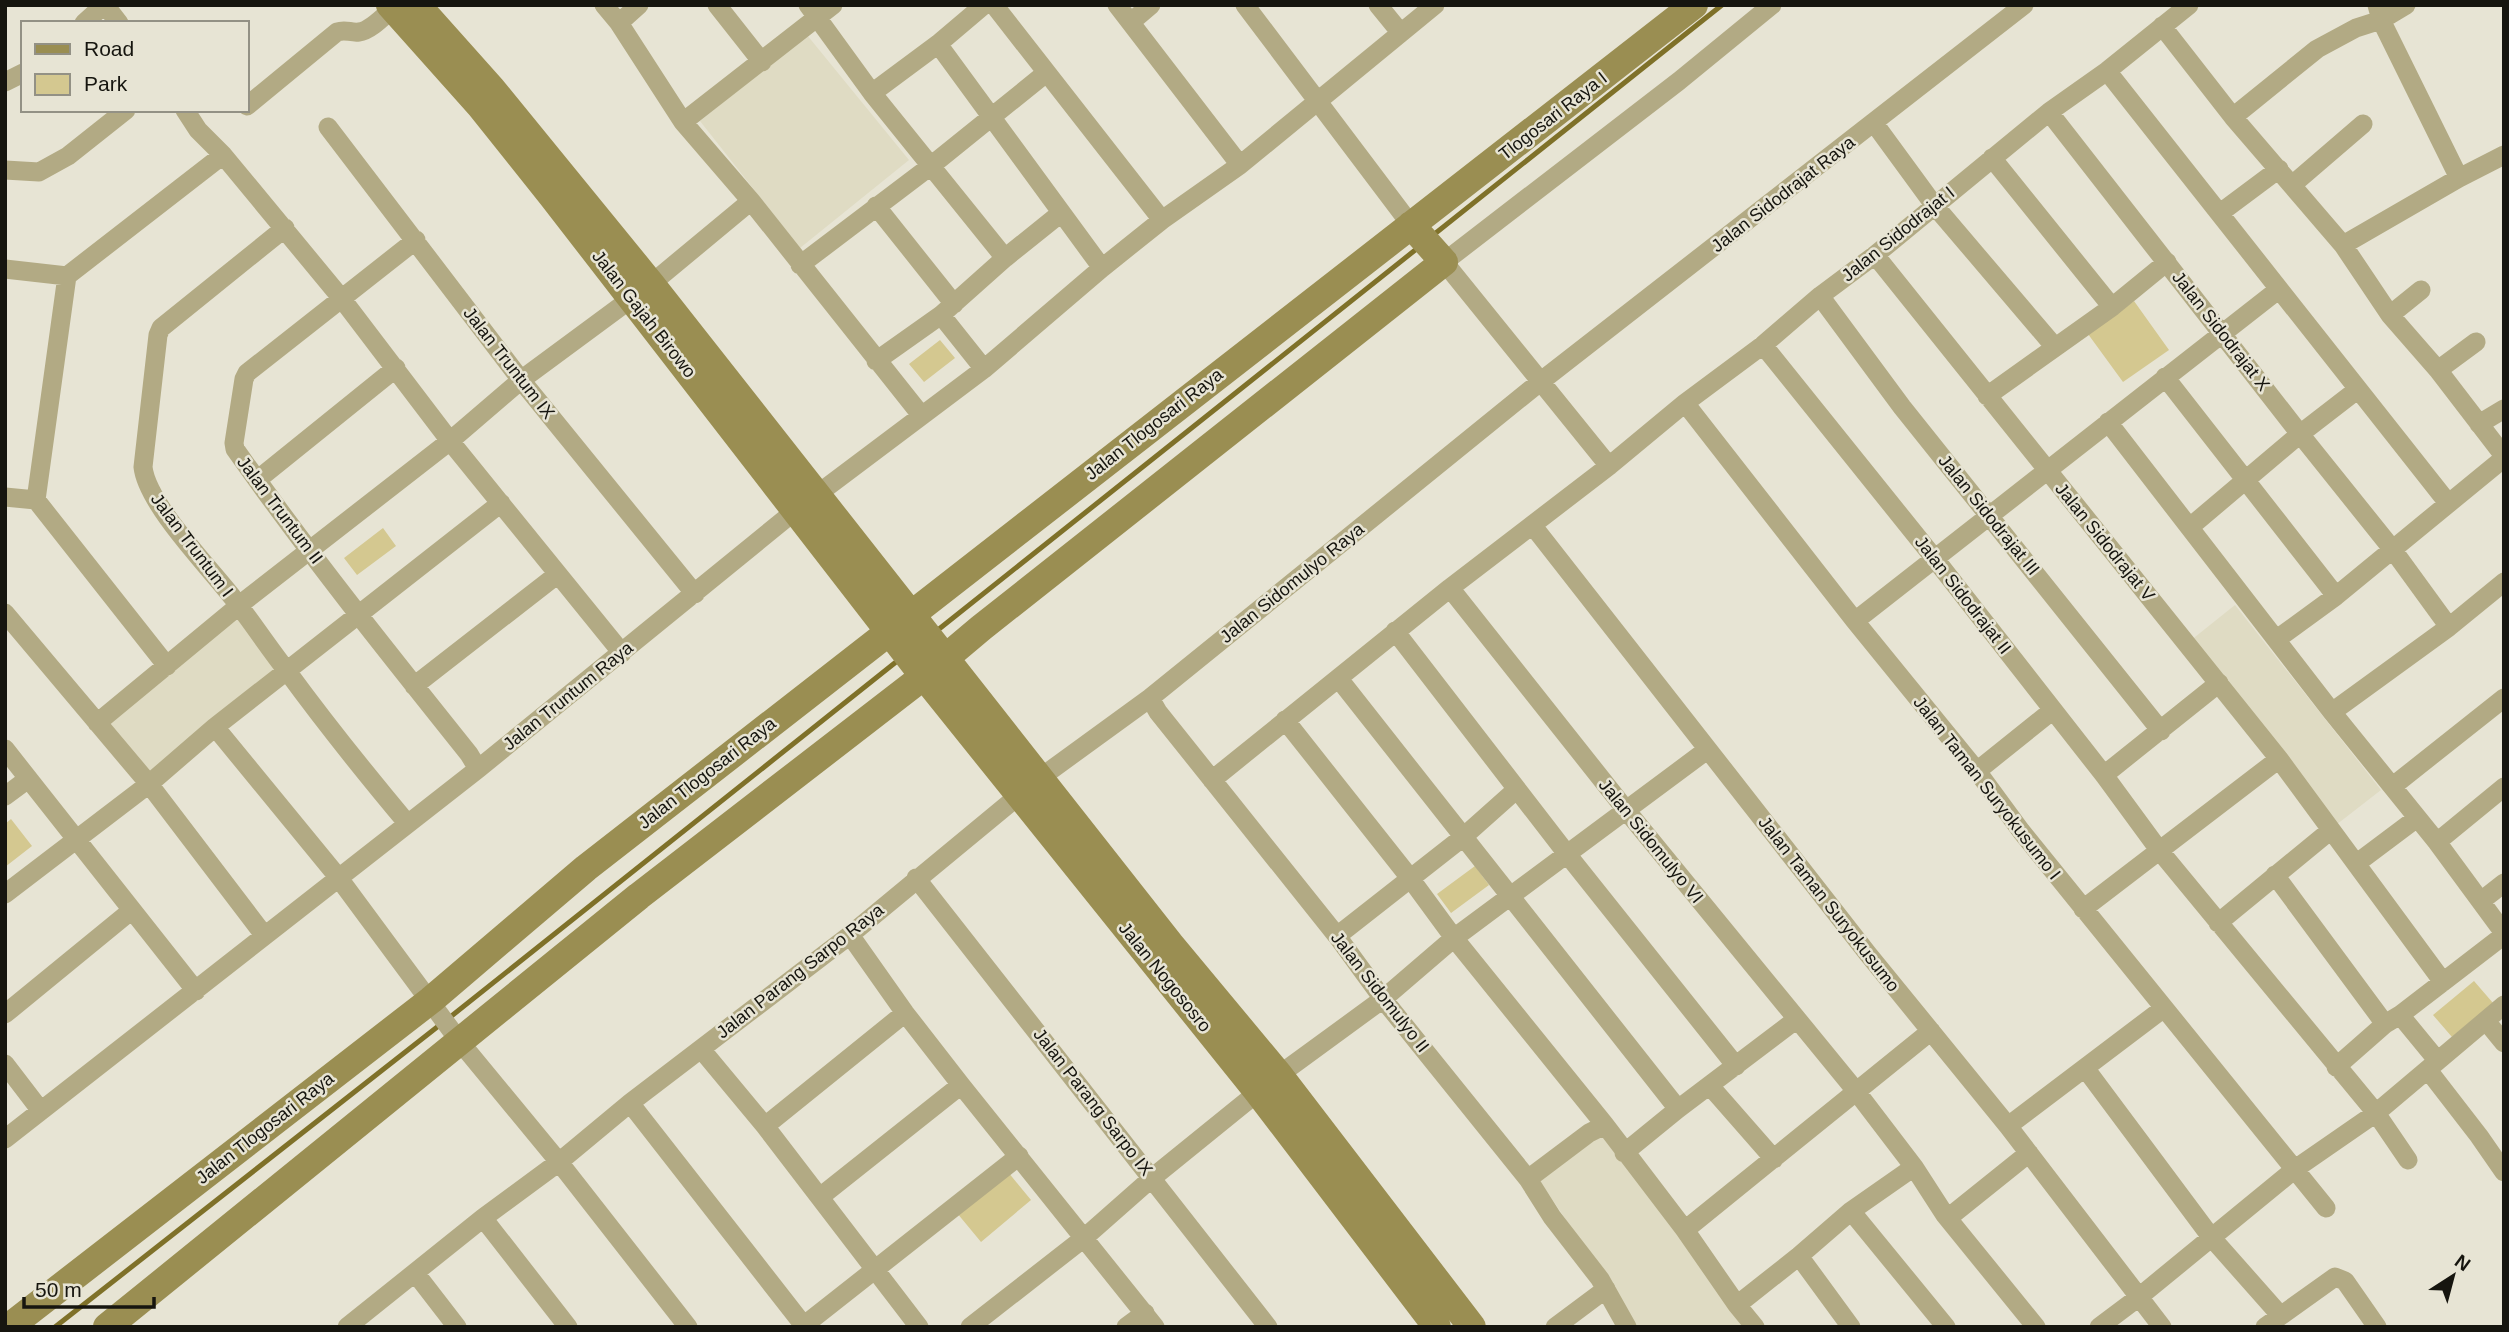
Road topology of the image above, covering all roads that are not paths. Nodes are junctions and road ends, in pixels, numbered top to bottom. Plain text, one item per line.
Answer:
1 (105, 5) edge
2 (604, 5) edge
3 (639, 5) edge
4 (716, 5) edge
5 (984, 5) edge
6 (994, 5) edge
7 (1117, 5) edge
8 (1151, 5) edge
9 (1245, 5) edge
10 (1378, 5) edge
11 (1434, 5) edge
12 (1694, 5) edge
13 (1772, 5) edge
14 (2024, 5) edge
15 (2189, 5) edge
16 (2406, 5) edge
17 (400, 6) edge
18 (819, 9) edge
19 (2379, 13) edge
20 (86, 21) edge
21 (117, 21) edge
22 (1131, 22) junction
23 (619, 23) junction
24 (2162, 26) junction
25 (1400, 32) junction
26 (938, 44) junction
27 (762, 62) junction
28 (2107, 71) junction
29 (1046, 73) junction
30 (21, 75) edge
31 (5, 82) edge
32 (872, 93) junction
33 (1318, 101) junction
34 (248, 105) edge
35 (123, 112) edge
36 (186, 112) edge
37 (2049, 112) junction
38 (990, 117) junction
39 (2233, 117) junction
40 (683, 122) junction
41 (1874, 123) junction
42 (2363, 124) dead end
43 (328, 127) dead end
44 (223, 155) junction
45 (2504, 155) edge
46 (1992, 158) junction
47 (1240, 164) junction
48 (932, 165) junction
49 (2280, 169) junction
50 (5, 170) edge
51 (2459, 178) junction
52 (2292, 185) junction
53 (751, 201) junction
54 (1934, 205) junction
55 (876, 206) junction
56 (1061, 213) junction
57 (2220, 213) junction
58 (1163, 220) junction
59 (285, 228) junction
60 (1413, 228) junction
61 (416, 240) junction
62 (2343, 245) junction
63 (1875, 255) junction
64 (1005, 258) junction
65 (1441, 259) junction
66 (2167, 262) junction
67 (800, 265) junction
68 (1102, 268) junction
69 (5, 269) edge
70 (67, 276) junction
71 (2278, 290) junction
72 (2421, 290) dead end
73 (641, 291) junction
74 (1820, 296) junction
75 (342, 299) junction
76 (2112, 307) junction
77 (947, 309) junction
78 (2390, 315) junction
79 (2222, 332) junction
80 (2476, 342) dead end
81 (1763, 345) junction
82 (2054, 346) junction
83 (876, 361) junction
84 (396, 368) junction
85 (984, 369) junction
86 (2438, 370) junction
87 (2165, 377) junction
88 (521, 380) junction
89 (1540, 382) junction
90 (2357, 390) junction
91 (1987, 396) junction
92 (1685, 403) junction
93 (2504, 409) edge
94 (920, 415) junction
95 (2108, 422) junction
96 (2479, 424) junction
97 (2300, 434) junction
98 (450, 441) junction
99 (2503, 458) edge
100 (1609, 467) junction
101 (2047, 470) junction
102 (2246, 479) junction
103 (257, 480) junction
104 (818, 494) junction
105 (5, 497) edge
106 (36, 500) junction
107 (501, 503) junction
108 (2448, 503) junction
109 (795, 511) junction
110 (1989, 515) junction
111 (1532, 526) junction
112 (2190, 527) junction
113 (310, 550) junction
114 (2393, 550) junction
115 (1936, 559) junction
116 (558, 573) junction
117 (2504, 582) edge
118 (1450, 588) junction
119 (695, 594) junction
120 (2336, 596) junction
121 (239, 606) junction
122 (5, 614) edge
123 (358, 616) junction
124 (1855, 621) junction
125 (901, 625) junction
126 (2449, 627) junction
127 (1395, 631) junction
128 (2277, 639) junction
129 (622, 653) junction
130 (930, 662) junction
131 (167, 666) junction
132 (286, 671) junction
133 (1339, 679) junction
134 (2219, 683) junction
135 (414, 686) junction
136 (1150, 698) junction
137 (2504, 698) edge
138 (2053, 710) junction
139 (2332, 712) junction
140 (1285, 720) junction
141 (97, 723) junction
142 (215, 727) junction
143 (2161, 731) junction
144 (5, 749) edge
145 (1707, 750) junction
146 (2279, 759) junction
147 (478, 769) junction
148 (1977, 771) junction
149 (2104, 775) junction
150 (28, 779) junction
151 (1212, 780) junction
152 (149, 784) junction
153 (2393, 786) junction
154 (2504, 786) edge
155 (1030, 787) junction
156 (1517, 789) junction
157 (5, 796) edge
158 (1626, 810) junction
159 (2417, 818) junction
160 (407, 823) junction
161 (2331, 830) junction
162 (1462, 838) junction
163 (78, 840) junction
164 (2437, 842) junction
165 (2159, 850) junction
166 (1567, 854) junction
167 (2357, 863) junction
168 (2275, 875) junction
169 (338, 877) junction
170 (916, 878) junction
171 (1410, 878) junction
172 (2504, 883) edge
173 (5, 894) edge
174 (1510, 895) junction
175 (2480, 901) junction
176 (2082, 909) junction
177 (132, 911) junction
178 (2218, 923) junction
179 (2504, 934) edge
180 (264, 935) junction
181 (850, 935) junction
182 (1336, 936) junction
183 (1454, 938) junction
184 (2443, 982) junction
185 (196, 991) junction
186 (1383, 999) junction
187 (434, 1004) junction
188 (2504, 1004) edge
189 (2164, 1008) junction
190 (905, 1013) junction
191 (5, 1014) edge
192 (1797, 1019) junction
193 (2393, 1020) junction
194 (2486, 1021) junction
195 (1931, 1031) junction
196 (458, 1039) junction
197 (2504, 1042) edge
198 (701, 1049) junction
199 (5, 1063) edge
200 (2433, 1065) junction
201 (1736, 1066) junction
202 (2336, 1067) junction
203 (2085, 1068) junction
204 (1268, 1084) junction
205 (961, 1085) junction
206 (1710, 1086) junction
207 (1856, 1091) junction
208 (630, 1103) junction
209 (1678, 1109) junction
210 (41, 1111) junction
211 (2376, 1113) junction
212 (1605, 1125) junction
213 (765, 1126) junction
214 (2008, 1126) junction
215 (5, 1139) edge
216 (1624, 1153) junction
217 (2029, 1153) junction
218 (1020, 1156) junction
219 (1774, 1159) junction
220 (2408, 1160) dead end
221 (559, 1162) junction
222 (1914, 1167) junction
223 (2295, 1169) junction
224 (2504, 1171) edge
225 (1152, 1178) junction
226 (1528, 1179) junction
227 (820, 1197) junction
228 (2326, 1208) dead end
229 (1851, 1211) junction
230 (1948, 1218) junction
231 (483, 1219) junction
232 (1685, 1230) junction
233 (2211, 1237) junction
234 (1084, 1238) junction
235 (1799, 1256) junction
236 (874, 1270) junction
237 (416, 1274) junction
238 (1606, 1289) junction
239 (2139, 1297) junction
240 (1737, 1305) junction
241 (1150, 1320) edge
242 (2272, 1321) edge
243 (803, 1326) edge
244 (9, 1327) edge
245 (107, 1327) edge
246 (347, 1327) edge
247 (457, 1327) edge
248 (568, 1327) edge
249 (688, 1327) edge
250 (919, 1327) edge
251 (970, 1327) edge
252 (1126, 1327) edge
253 (1269, 1327) edge
254 (1437, 1327) edge
255 (1472, 1327) edge
256 (1555, 1327) edge
257 (1627, 1327) edge
258 (1755, 1327) edge
259 (1851, 1327) edge
260 (1946, 1327) edge
261 (2036, 1327) edge
262 (2099, 1327) edge
263 (2162, 1327) edge
264 (2377, 1327) edge

1 - 20 street
1 - 21 street
2 - 23 street
3 - 23 street
4 - 27 street
5 - 26 street
6 - 29 street
7 - 22 street
8 - 22 street
9 - 33 street
10 - 25 street
11 - 25 street, Jalan Truntum Raya
12 - 60 street, Tlogosari Raya I
13 - 65 street
14 - 41 street, Jalan Sidodrajat Raya
15 - 24 street, Jalan Sidodrajat I
16 - 19 street
17 - 34 street
17 - 73 street, Jalan Gajah Birowo
18 - 27 street
18 - 32 street
19 - 39 street
19 - 51 street
22 - 47 street
23 - 40 street
24 - 28 street, Jalan Sidodrajat I
24 - 39 street
25 - 33 street, Jalan Truntum Raya
26 - 32 street
26 - 38 street
27 - 40 street
28 - 37 street, Jalan Sidodrajat I
28 - 57 street
29 - 38 street
29 - 58 street
30 - 31 street
32 - 48 street
33 - 47 street, Jalan Truntum Raya
33 - 60 street
35 - 50 street
36 - 44 street
37 - 46 street, Jalan Sidodrajat I
37 - 66 street, Jalan Sidodrajat X
38 - 48 street
38 - 56 street
39 - 49 street
40 - 53 street
41 - 54 street
41 - 89 street, Jalan Sidodrajat Raya
42 - 52 street
43 - 61 street, Jalan Truntum IX
44 - 59 street
44 - 70 street
45 - 51 street
46 - 54 street, Jalan Sidodrajat I
46 - 76 street
47 - 58 street, Jalan Truntum Raya
48 - 55 street
48 - 64 street
49 - 52 street
49 - 57 street
51 - 62 street
52 - 62 street
53 - 67 street
53 - 73 street
54 - 63 street, Jalan Sidodrajat I
54 - 82 street
55 - 67 street
55 - 77 street
56 - 64 street
56 - 68 street
57 - 71 street
58 - 68 street, Jalan Truntum Raya
59 - 75 street
59 - 121 street, Jalan Truntum I
60 - 65 street
60 - 125 street, Jalan Tlogosari Raya
61 - 75 street, Jalan Truntum II
61 - 88 street, Jalan Truntum IX
62 - 78 street
63 - 74 street, Jalan Sidodrajat I
63 - 91 street, Jalan Sidodrajat V
64 - 77 street
65 - 89 street
65 - 130 street
66 - 76 street
66 - 79 street, Jalan Sidodrajat X
67 - 83 street
68 - 85 street, Jalan Truntum Raya
69 - 70 street
70 - 106 street
71 - 79 street
71 - 90 street
72 - 78 street
73 - 88 street
73 - 104 street, Jalan Gajah Birowo
73 - 109 street, Jalan Gajah Birowo
74 - 81 street, Jalan Sidodrajat I
74 - 110 street, Jalan Sidodrajat III
75 - 84 street
75 - 103 street, Jalan Truntum II
76 - 82 street
77 - 83 street
77 - 85 street
78 - 86 street
79 - 87 street
79 - 97 street, Jalan Sidodrajat X
80 - 86 street
81 - 92 street, Jalan Sidodrajat I
81 - 115 street, Jalan Sidodrajat II
82 - 91 street
83 - 94 street
84 - 98 street
84 - 103 street
85 - 94 street, Jalan Truntum Raya
86 - 96 street
87 - 95 street
87 - 102 street
88 - 98 street
88 - 119 street, Jalan Truntum IX
89 - 100 street
89 - 136 street, Jalan Sidomulyo Raya
90 - 97 street
90 - 108 street
91 - 101 street, Jalan Sidodrajat V
92 - 100 street, Jalan Sidodrajat I
92 - 124 street, Jalan Taman Suryokusumo I
93 - 96 street
94 - 104 street, Jalan Truntum Raya
95 - 101 street
95 - 112 street
96 - 99 street
97 - 102 street
97 - 114 street, Jalan Sidodrajat X
98 - 107 street
98 - 113 street
99 - 108 street
100 - 111 street, Jalan Sidodrajat I
101 - 110 street
101 - 134 street, Jalan Sidodrajat V
102 - 112 street
102 - 120 street
103 - 113 street, Jalan Truntum II
104 - 109 street, Jalan Truntum Raya
104 - 125 street, Jalan Gajah Birowo
105 - 106 street
106 - 131 street
107 - 116 street
107 - 123 street
108 - 114 street
109 - 119 street, Jalan Truntum Raya
109 - 125 street, Jalan Gajah Birowo
110 - 115 street
110 - 143 street, Jalan Sidodrajat III
111 - 118 street, Jalan Sidodrajat I
111 - 145 street, Jalan Taman Suryokusumo
112 - 128 street
113 - 121 street
113 - 123 street, Jalan Truntum II
114 - 120 street
114 - 126 street, Jalan Sidodrajat X
115 - 124 street
115 - 138 street, Jalan Sidodrajat II
116 - 129 street
116 - 135 street
117 - 126 street
118 - 127 street, Jalan Sidodrajat I
118 - 158 street, Jalan Sidomulyo VI
119 - 129 street, Jalan Truntum Raya
120 - 128 street
121 - 131 street
121 - 132 street, Jalan Truntum I
122 - 141 street
123 - 132 street
123 - 135 street, Jalan Truntum II
124 - 148 street, Jalan Taman Suryokusumo I
125 - 130 street, Jalan Nogososro
125 - 187 street, Jalan Tlogosari Raya
126 - 139 street
127 - 133 street, Jalan Sidodrajat I
127 - 156 street
128 - 139 street
129 - 147 street, Jalan Truntum Raya
130 - 155 street, Jalan Nogososro
130 - 196 street
131 - 141 street
132 - 142 street
132 - 160 street, Jalan Truntum I
133 - 140 street, Jalan Sidodrajat I
133 - 162 street
134 - 143 street
134 - 146 street, Jalan Sidodrajat V
135 - 147 street, Jalan Truntum II
136 - 151 street, Jalan Sidomulyo II
136 - 155 street, Jalan Sidomulyo Raya
137 - 153 street
138 - 148 street
138 - 149 street, Jalan Sidodrajat II
139 - 153 street
140 - 151 street, Jalan Sidodrajat I
140 - 171 street
141 - 152 street
142 - 152 street
142 - 169 street
143 - 149 street
144 - 150 street
145 - 158 street
145 - 195 street, Jalan Taman Suryokusumo
146 - 161 street, Jalan Sidodrajat V
146 - 165 street
147 - 160 street, Jalan Truntum Raya
148 - 176 street, Jalan Taman Suryokusumo I
149 - 165 street, Jalan Sidodrajat II
150 - 157 street
150 - 163 street
151 - 182 street, Jalan Sidomulyo II
152 - 163 street
152 - 180 street
153 - 159 street
154 - 164 street
155 - 170 street, Jalan Parang Sarpo Raya
155 - 204 street, Jalan Nogososro
156 - 162 street
156 - 166 street
158 - 166 street
158 - 192 street, Jalan Sidomulyo VI
159 - 164 street
159 - 167 street
160 - 169 street, Jalan Truntum Raya
161 - 167 street, Jalan Sidodrajat V
161 - 168 street
162 - 171 street
162 - 174 street
163 - 173 street
163 - 177 street
164 - 175 street
165 - 176 street
165 - 178 street, Jalan Sidodrajat II
166 - 174 street
166 - 201 street
167 - 184 street, Jalan Sidodrajat V
168 - 178 street
168 - 193 street
169 - 180 street, Jalan Truntum Raya
169 - 187 street
170 - 181 street, Jalan Parang Sarpo Raya
170 - 225 street, Jalan Parang Sarpo IX
171 - 182 street
171 - 183 street
172 - 175 street
174 - 183 street
174 - 209 street
175 - 179 street
176 - 189 street, Jalan Taman Suryokusumo I
177 - 185 street
177 - 191 street
178 - 202 street, Jalan Sidodrajat II
179 - 184 street
180 - 185 street, Jalan Truntum Raya
181 - 190 street
181 - 198 street, Jalan Parang Sarpo Raya
182 - 186 street, Jalan Sidomulyo II
183 - 186 street
183 - 212 street
184 - 193 street
185 - 210 street, Jalan Truntum Raya
186 - 204 street
186 - 226 street, Jalan Sidomulyo II
187 - 196 street
187 - 244 street, Jalan Tlogosari Raya
188 - 194 street
189 - 203 street
189 - 223 street, Jalan Taman Suryokusumo I
190 - 205 street
190 - 213 street
192 - 201 street
192 - 207 street, Jalan Sidomulyo VI
193 - 200 street
193 - 202 street
194 - 197 street
194 - 200 street
195 - 207 street
195 - 214 street, Jalan Taman Suryokusumo
196 - 221 street
196 - 245 street
198 - 208 street, Jalan Parang Sarpo Raya
198 - 213 street
199 - 210 street
200 - 211 street
200 - 224 street
201 - 206 street
202 - 211 street, Jalan Sidodrajat II
203 - 214 street
203 - 233 street
204 - 225 street
204 - 254 street, Jalan Nogososro
204 - 255 street, Jalan Nogososro
205 - 218 street
205 - 227 street
206 - 209 street
206 - 219 street
207 - 219 street
207 - 222 street, Jalan Sidomulyo VI
208 - 221 street, Jalan Parang Sarpo Raya
208 - 243 street
209 - 216 street
210 - 215 street, Jalan Truntum Raya
211 - 220 street, Jalan Sidodrajat II
211 - 223 street
212 - 216 street
212 - 226 street
213 - 227 street
214 - 217 street, Jalan Taman Suryokusumo
216 - 232 street
217 - 230 street
217 - 239 street, Jalan Taman Suryokusumo
218 - 234 street
218 - 236 street
219 - 232 street
221 - 231 street, Jalan Parang Sarpo Raya
221 - 249 street
222 - 229 street
222 - 230 street, Jalan Sidomulyo VI
223 - 228 street, Jalan Taman Suryokusumo I
223 - 233 street
225 - 234 street
225 - 253 street, Jalan Parang Sarpo IX
226 - 238 street, Jalan Sidomulyo II
227 - 236 street
229 - 235 street
229 - 260 street
230 - 261 street, Jalan Sidomulyo VI
231 - 237 street, Jalan Parang Sarpo Raya
231 - 248 street
232 - 240 street
233 - 239 street
233 - 242 street
234 - 241 street
234 - 251 street
235 - 240 street
235 - 259 street
236 - 243 street
236 - 250 street
237 - 246 street, Jalan Parang Sarpo Raya
237 - 247 street
238 - 256 street
238 - 257 street, Jalan Sidomulyo II
239 - 262 street
239 - 263 street, Jalan Taman Suryokusumo
240 - 258 street
241 - 252 street
242 - 264 street

